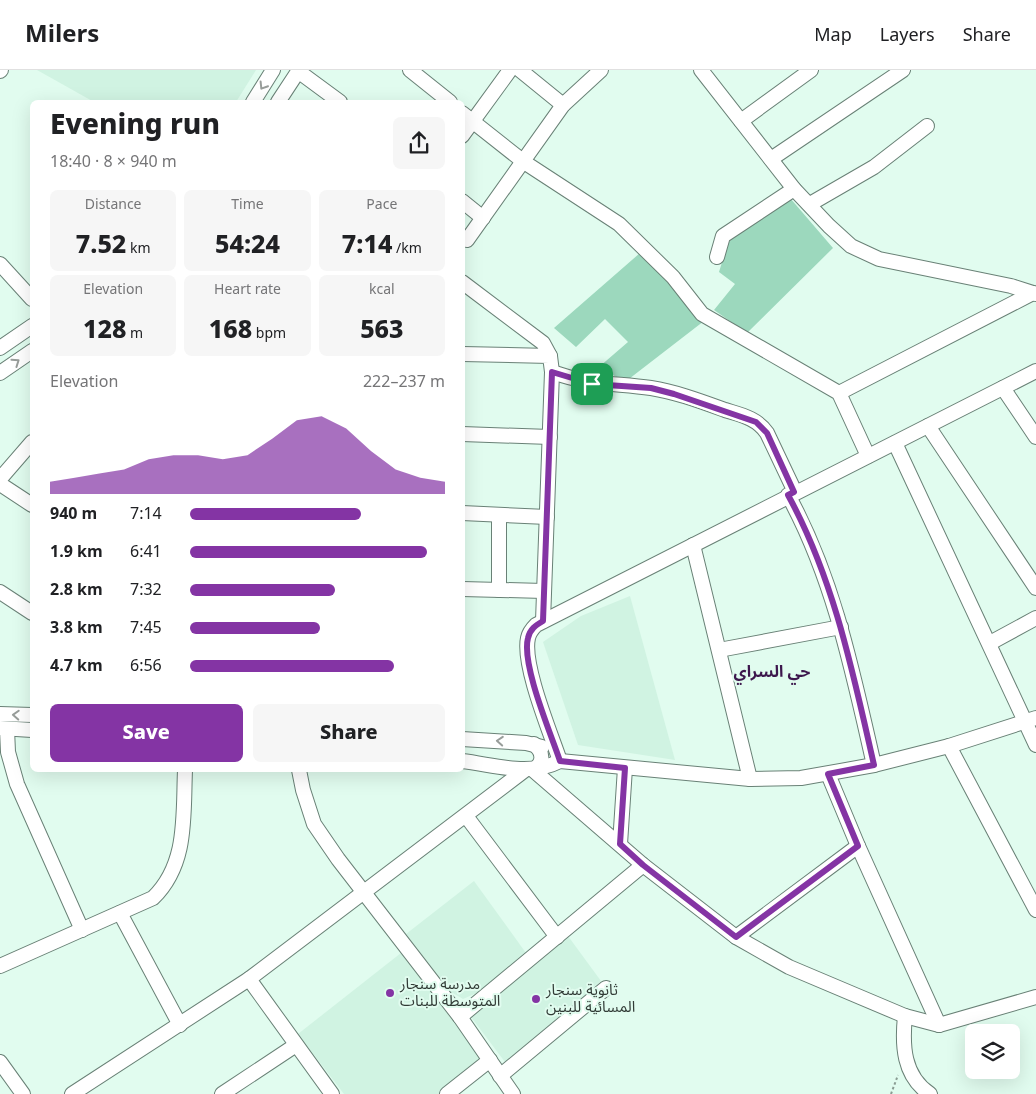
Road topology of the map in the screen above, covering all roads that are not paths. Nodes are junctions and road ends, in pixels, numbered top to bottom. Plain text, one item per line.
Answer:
1 (273, 70) edge
2 (410, 70) edge
3 (510, 70) edge
4 (520, 70) edge
5 (601, 70) edge
6 (701, 70) edge
7 (811, 70) edge
8 (903, 70) edge
9 (298, 71) edge
10 (254, 100) edge
11 (279, 100) edge
12 (337, 100) edge
13 (448, 100) edge
14 (563, 105) junction
15 (468, 117) edge
16 (741, 121) junction
17 (927, 126) dead end
18 (771, 159) junction
19 (524, 162) junction
20 (794, 189) junction
21 (465, 203) edge
22 (810, 204) junction
23 (483, 218) junction
24 (467, 240) dead end
25 (717, 257) dead end
26 (0, 264) edge
27 (465, 284) edge
28 (1034, 294) edge
29 (30, 297) edge
30 (30, 327) edge
31 (0, 348) edge
32 (30, 351) edge
33 (465, 354) edge
34 (550, 356) junction
35 (1036, 371) edge
36 (552, 372) junction
37 (0, 373) edge
38 (1003, 388) junction
39 (839, 393) junction
40 (928, 426) junction
41 (465, 434) edge
42 (550, 437) junction
43 (1036, 437) edge
44 (896, 443) junction
45 (30, 444) edge
46 (868, 456) junction
47 (0, 479) edge
48 (0, 484) edge
49 (791, 494) junction
50 (30, 504) edge
51 (465, 513) edge
52 (499, 515) junction
53 (547, 517) junction
54 (693, 545) junction
55 (1036, 588) edge
56 (465, 589) edge
57 (499, 590) junction
58 (544, 591) junction
59 (0, 592) edge
60 (30, 612) edge
61 (1036, 618) edge
62 (543, 621) junction
63 (841, 627) junction
64 (990, 643) junction
65 (719, 650) junction
66 (0, 714) edge
67 (30, 715) edge
68 (1030, 720) edge
69 (4, 728) edge
70 (30, 730) edge
71 (465, 739) edge
72 (534, 744) junction
73 (1036, 745) edge
74 (950, 746) junction
75 (465, 761) edge
76 (560, 761) junction
77 (874, 765) junction
78 (625, 768) junction
79 (529, 770) junction
80 (185, 772) edge
81 (299, 772) edge
82 (828, 774) junction
83 (750, 779) junction
84 (466, 816) junction
85 (620, 844) junction
86 (858, 846) junction
87 (643, 865) junction
88 (365, 894) junction
89 (1036, 910) edge
90 (120, 913) junction
91 (82, 930) junction
92 (557, 937) junction
93 (736, 937) junction
94 (0, 966) edge
95 (249, 979) junction
96 (606, 988) dead end
97 (1036, 997) edge
98 (905, 1016) junction
99 (460, 1017) junction
100 (180, 1025) junction
101 (939, 1025) junction
102 (296, 1045) junction
103 (490, 1060) junction
104 (0, 1062) edge
105 (500, 1076) junction
106 (23, 1094) edge
107 (72, 1094) edge
108 (222, 1094) edge
109 (332, 1094) edge
110 (447, 1094) edge
111 (513, 1094) edge
112 (930, 1094) edge

1 -> 10 street
2 - 13 street
3 - 15 street
4 - 14 street
5 - 14 street
6 - 16 street
7 - 16 street
8 - 18 street
9 - 11 street
9 - 12 street
14 - 19 street
15 - 19 street
16 - 18 street
17 - 22 street
18 - 20 street
19 - 23 street
19 - 39 street
20 - 22 street
20 - 25 street
21 - 23 street
22 - 28 street
23 - 24 street
26 - 29 street
27 - 34 street
28 - 39 street
30 - 31 street
37 -> 32 street
33 - 34 street
34 - 36 street
35 - 38 street
36 - 42 street
36 - 49 street
38 - 40 street
38 - 43 street
39 - 46 street
40 - 44 street
40 - 55 street
41 - 42 street
42 - 53 street
44 - 46 street
44 - 64 street
45 - 47 street
46 - 49 street
48 - 50 street
49 - 54 street
49 - 63 street
51 - 52 street
52 - 53 street
52 - 57 street
53 - 58 street
54 - 62 street
54 - 65 street
56 - 57 street
57 - 58 street
58 - 62 street
59 - 60 street
61 - 64 street
62 - 76 street
63 - 65 street
63 - 77 street
64 - 68 street
65 - 83 street
67 -> 66 street
68 - 73 street
68 - 74 street
69 - 70 street
69 - 91 street
72 -> 71 street
72 - 76 street
72 - 79 street
74 - 77 street
74 - 89 street
75 - 79 street
76 - 78 street
76 - 79 street
77 - 82 street
78 - 83 street
78 - 85 street
79 - 84 street
79 - 85 street
80 - 90 street
81 - 88 street
82 - 83 street
82 - 86 street
84 - 88 street
84 - 92 street
85 - 87 street
86 - 93 street
86 - 101 street
87 - 92 street
87 - 93 street
88 - 95 street
88 - 99 street
90 - 91 street
90 - 100 street
91 - 94 street
92 - 99 street
93 - 98 street
95 - 100 street
95 - 102 street
96 - 105 street
97 - 101 street
98 - 101 street
98 - 112 street
99 - 103 street
100 - 107 street
102 - 108 street
102 - 109 street
103 - 105 street
103 - 110 street
104 - 106 street
105 - 111 street

